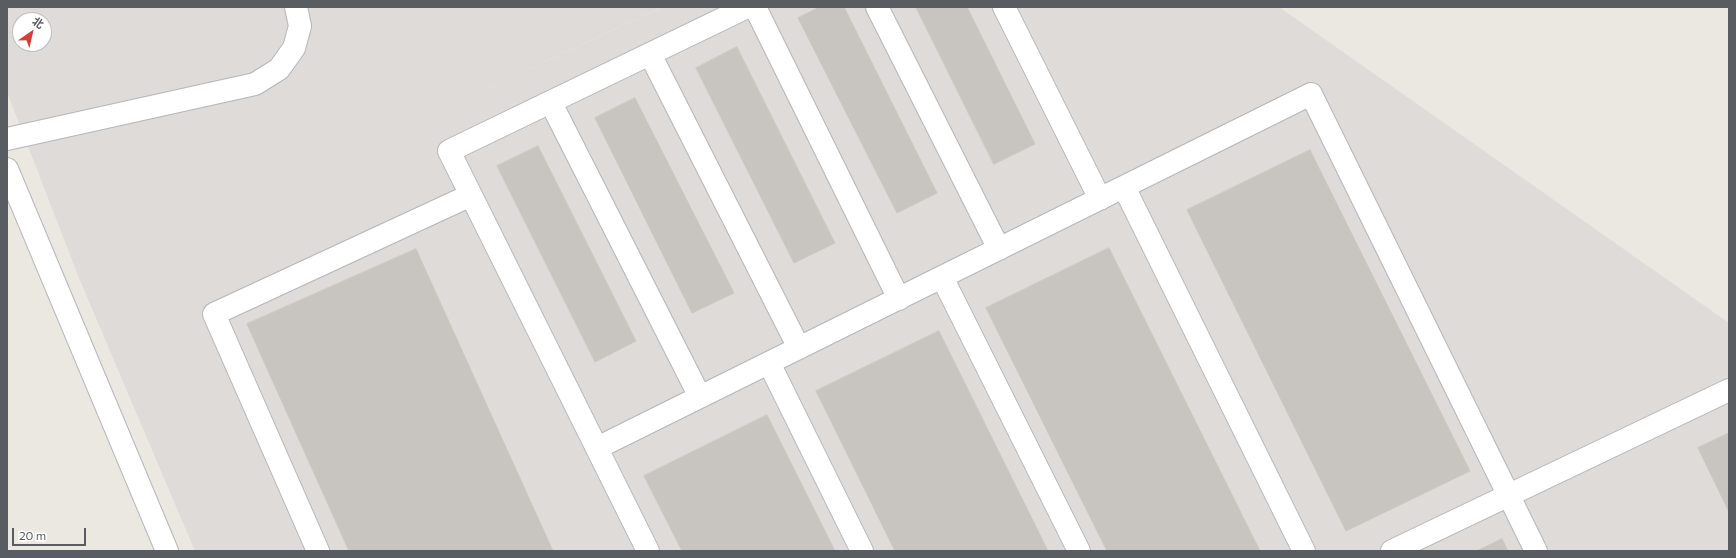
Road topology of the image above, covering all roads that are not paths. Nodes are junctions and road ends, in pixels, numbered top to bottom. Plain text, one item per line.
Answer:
1 (296, 7) edge
2 (747, 7) edge
3 (755, 7) edge
4 (877, 7) edge
5 (1004, 7) edge
6 (650, 54) junction
7 (551, 103) junction
8 (7, 139) edge
9 (7, 169) edge
10 (1124, 187) junction
11 (471, 195) junction
12 (1100, 198) junction
13 (999, 249) junction
14 (942, 277) junction
15 (899, 299) junction
16 (799, 348) junction
17 (769, 363) junction
18 (1729, 390) edge
19 (700, 397) junction
20 (597, 448) junction
21 (1508, 495) junction
22 (167, 551) edge
23 (318, 551) edge
24 (648, 551) edge
25 (862, 551) edge
26 (1079, 551) edge
27 (1304, 551) edge
28 (1392, 551) edge
29 (1536, 551) edge

1 - 8 street
2 - 6 street
3 - 15 street
4 - 13 street
5 - 12 street
6 - 7 street
6 - 16 street
7 - 11 street
7 - 19 street
9 - 22 street
10 - 12 street
10 - 21 street
10 - 27 street
11 - 20 street
11 - 23 street
12 - 13 street
13 - 14 street
14 - 15 street
14 - 26 street
15 - 16 street
16 - 17 street
17 - 19 street
17 - 25 street
18 - 21 street
19 - 20 street
20 - 24 street
21 - 28 street
21 - 29 street

